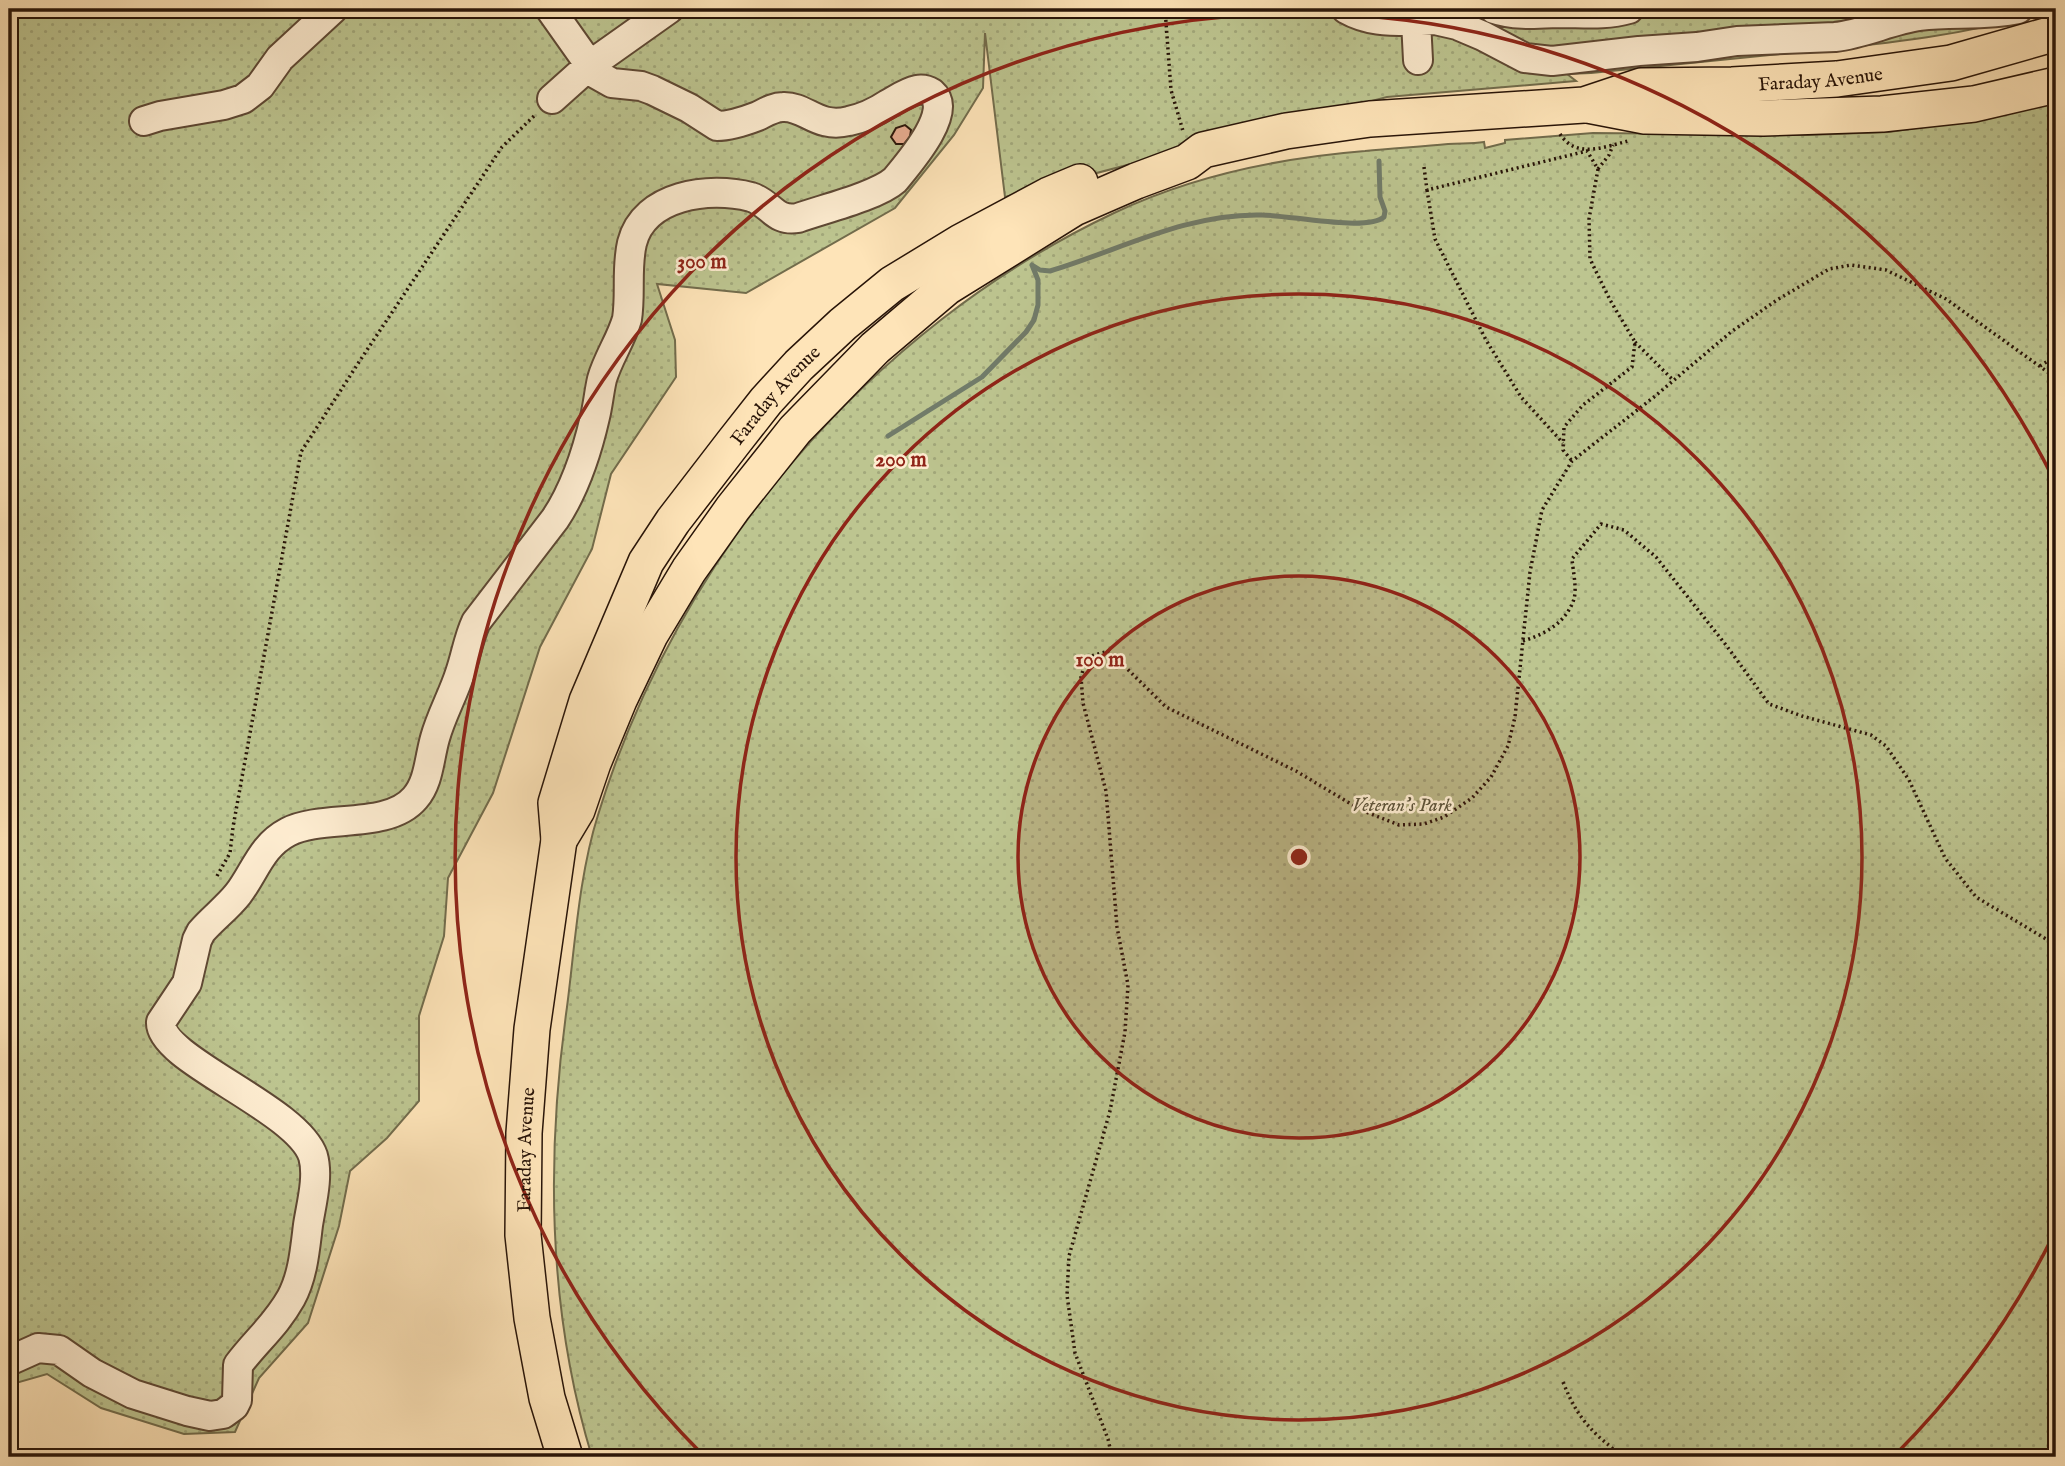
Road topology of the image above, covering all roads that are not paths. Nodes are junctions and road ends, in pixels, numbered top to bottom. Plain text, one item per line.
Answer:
1 (333, 9) edge
2 (669, 9) edge
3 (1346, 9) edge
4 (1494, 9) edge
5 (1629, 9) edge
6 (2018, 9) edge
7 (1404, 17) edge
8 (556, 18) edge
9 (2056, 33) edge
10 (1418, 60) dead end
11 (590, 65) junction
12 (2056, 85) edge
13 (552, 99) road end
14 (1584, 105) junction
15 (144, 121) dead end
16 (9, 1361) edge
17 (565, 1457) edge

1 - 15 lane
2 - 11 lane
3 - 7 lane
4 - 5 lane
6 - 7 lane
7 - 10 lane
8 - 11 lane
9 - 14 main road, Faraday Avenue
11 - 13 lane
11 - 16 lane
12 - 14 main road, Faraday Avenue
14 - 17 main road, Faraday Avenue

